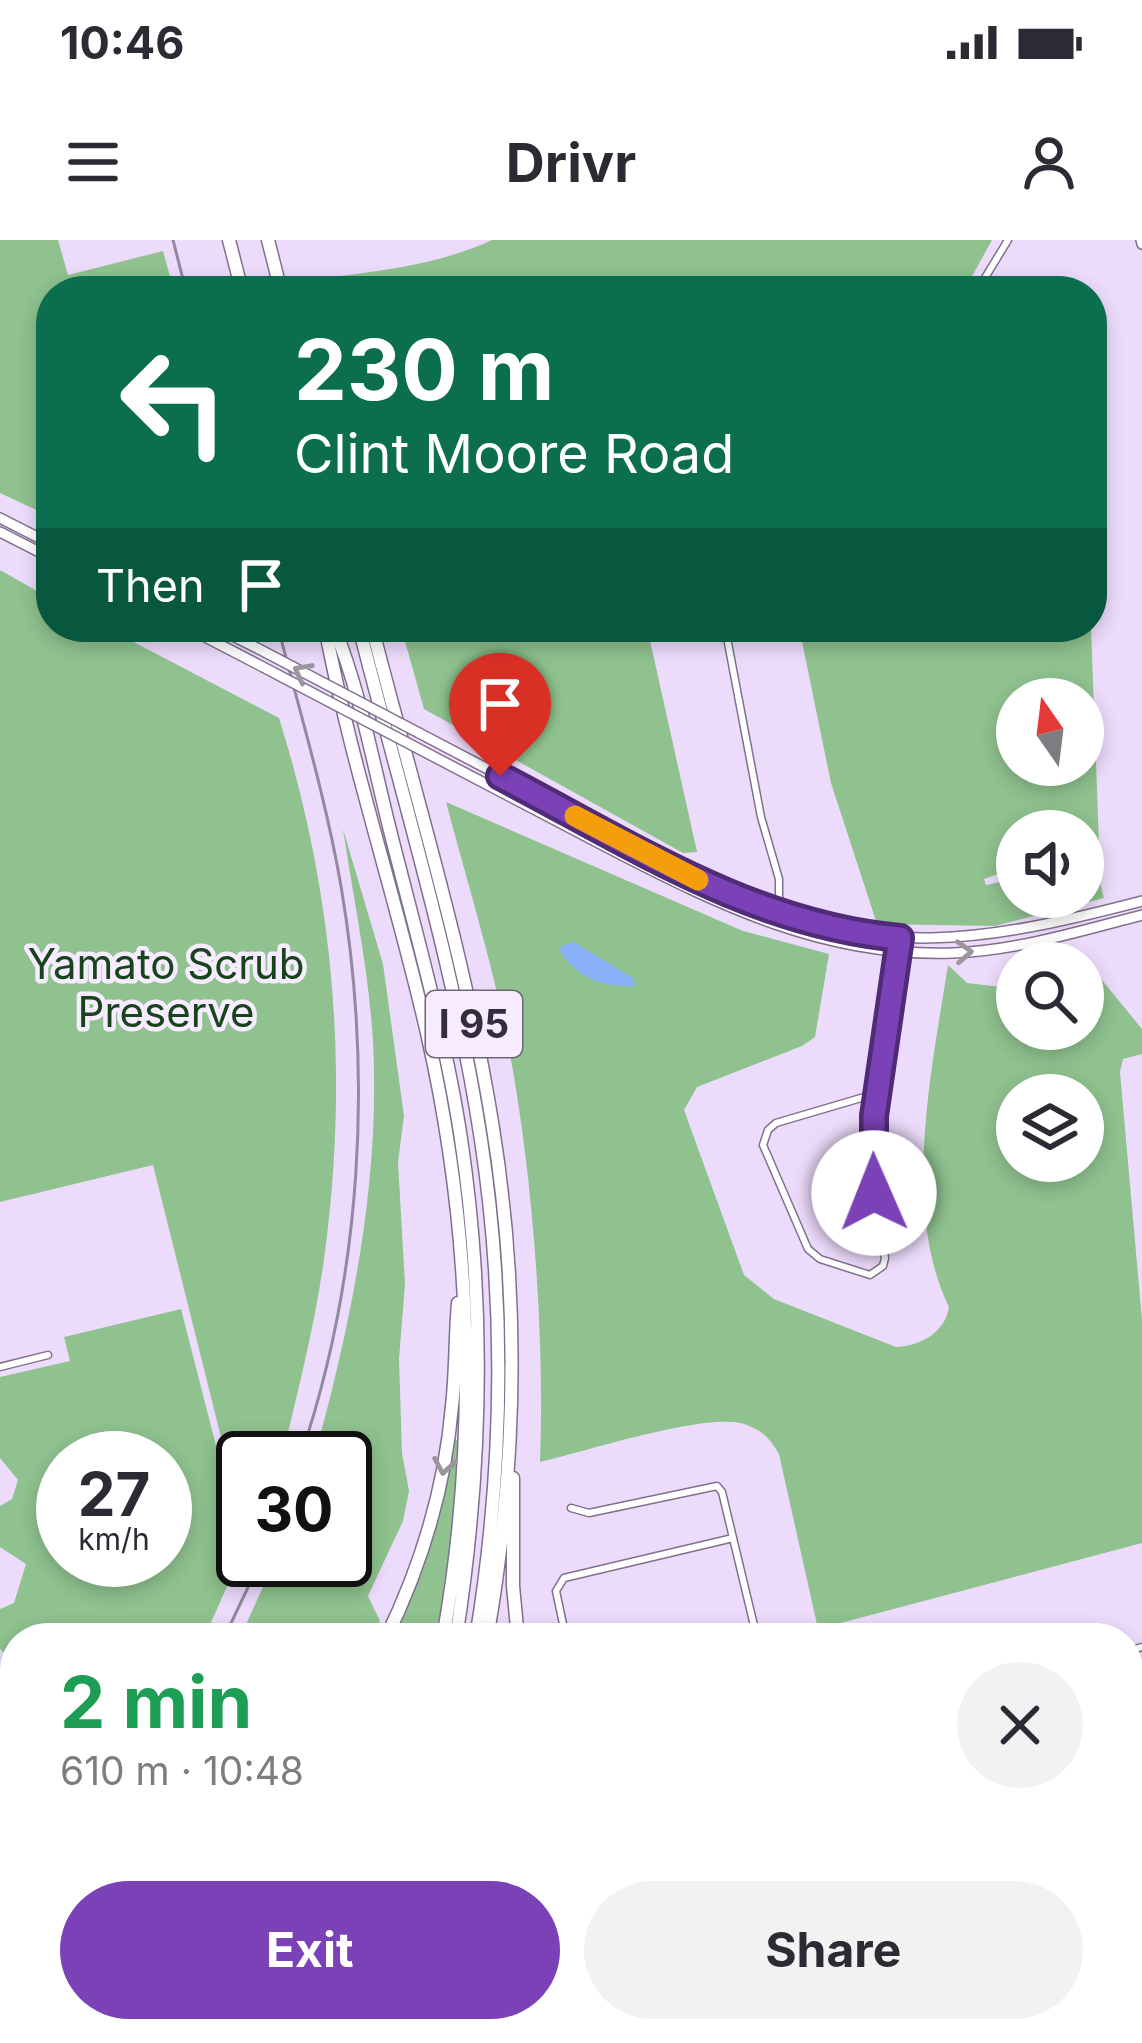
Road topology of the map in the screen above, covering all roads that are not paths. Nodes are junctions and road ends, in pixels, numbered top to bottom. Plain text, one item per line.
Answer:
1 (229, 240) edge
2 (268, 240) edge
3 (1009, 240) edge
4 (238, 276) edge
5 (277, 276) edge
6 (986, 276) edge
7 (0, 518) edge
8 (0, 532) edge
9 (36, 536) edge
10 (36, 550) edge
11 (215, 642) edge
12 (245, 642) edge
13 (333, 642) edge
14 (333, 642) edge
15 (363, 642) edge
16 (376, 642) edge
17 (728, 642) edge
18 (1142, 901) edge
19 (1104, 910) edge
20 (772, 912) junction
21 (1142, 915) edge
22 (1070, 918) edge
23 (1099, 918) edge
24 (767, 924) junction
25 (1101, 926) junction
26 (900, 938) junction
27 (898, 952) junction
28 (878, 1093) junction
29 (461, 1266) junction
30 (48, 1355) dead end
31 (0, 1367) edge
32 (510, 1431) junction
33 (571, 1508) dead end
34 (733, 1538) junction
35 (393, 1623) edge
36 (444, 1623) edge
37 (458, 1623) edge
38 (478, 1623) edge
39 (489, 1623) edge
40 (516, 1623) edge
41 (563, 1623) edge
42 (753, 1623) edge

1 - 4 highway
2 - 5 highway
3 - 6 street
7 - 9 street
8 - 10 street
11 - 24 street, bridge
20 -> 12 street, bridge
13 - 29 highway, I 95
14 - 37 highway
15 - 38 highway
16 - 32 highway, I 95
17 - 20 street
18 - 19 street
20 - 24 street
20 - 26 street
21 - 25 street
22 - 26 street
23 - 25 street
24 - 27 street
27 -> 25 street
26 - 27 street
27 - 28 street
28 - 28 street
29 -> 35 highway
29 - 36 highway, I 95
30 - 31 street
32 - 39 highway, I 95
32 - 40 highway
33 - 34 street
34 - 41 street
34 - 42 street

